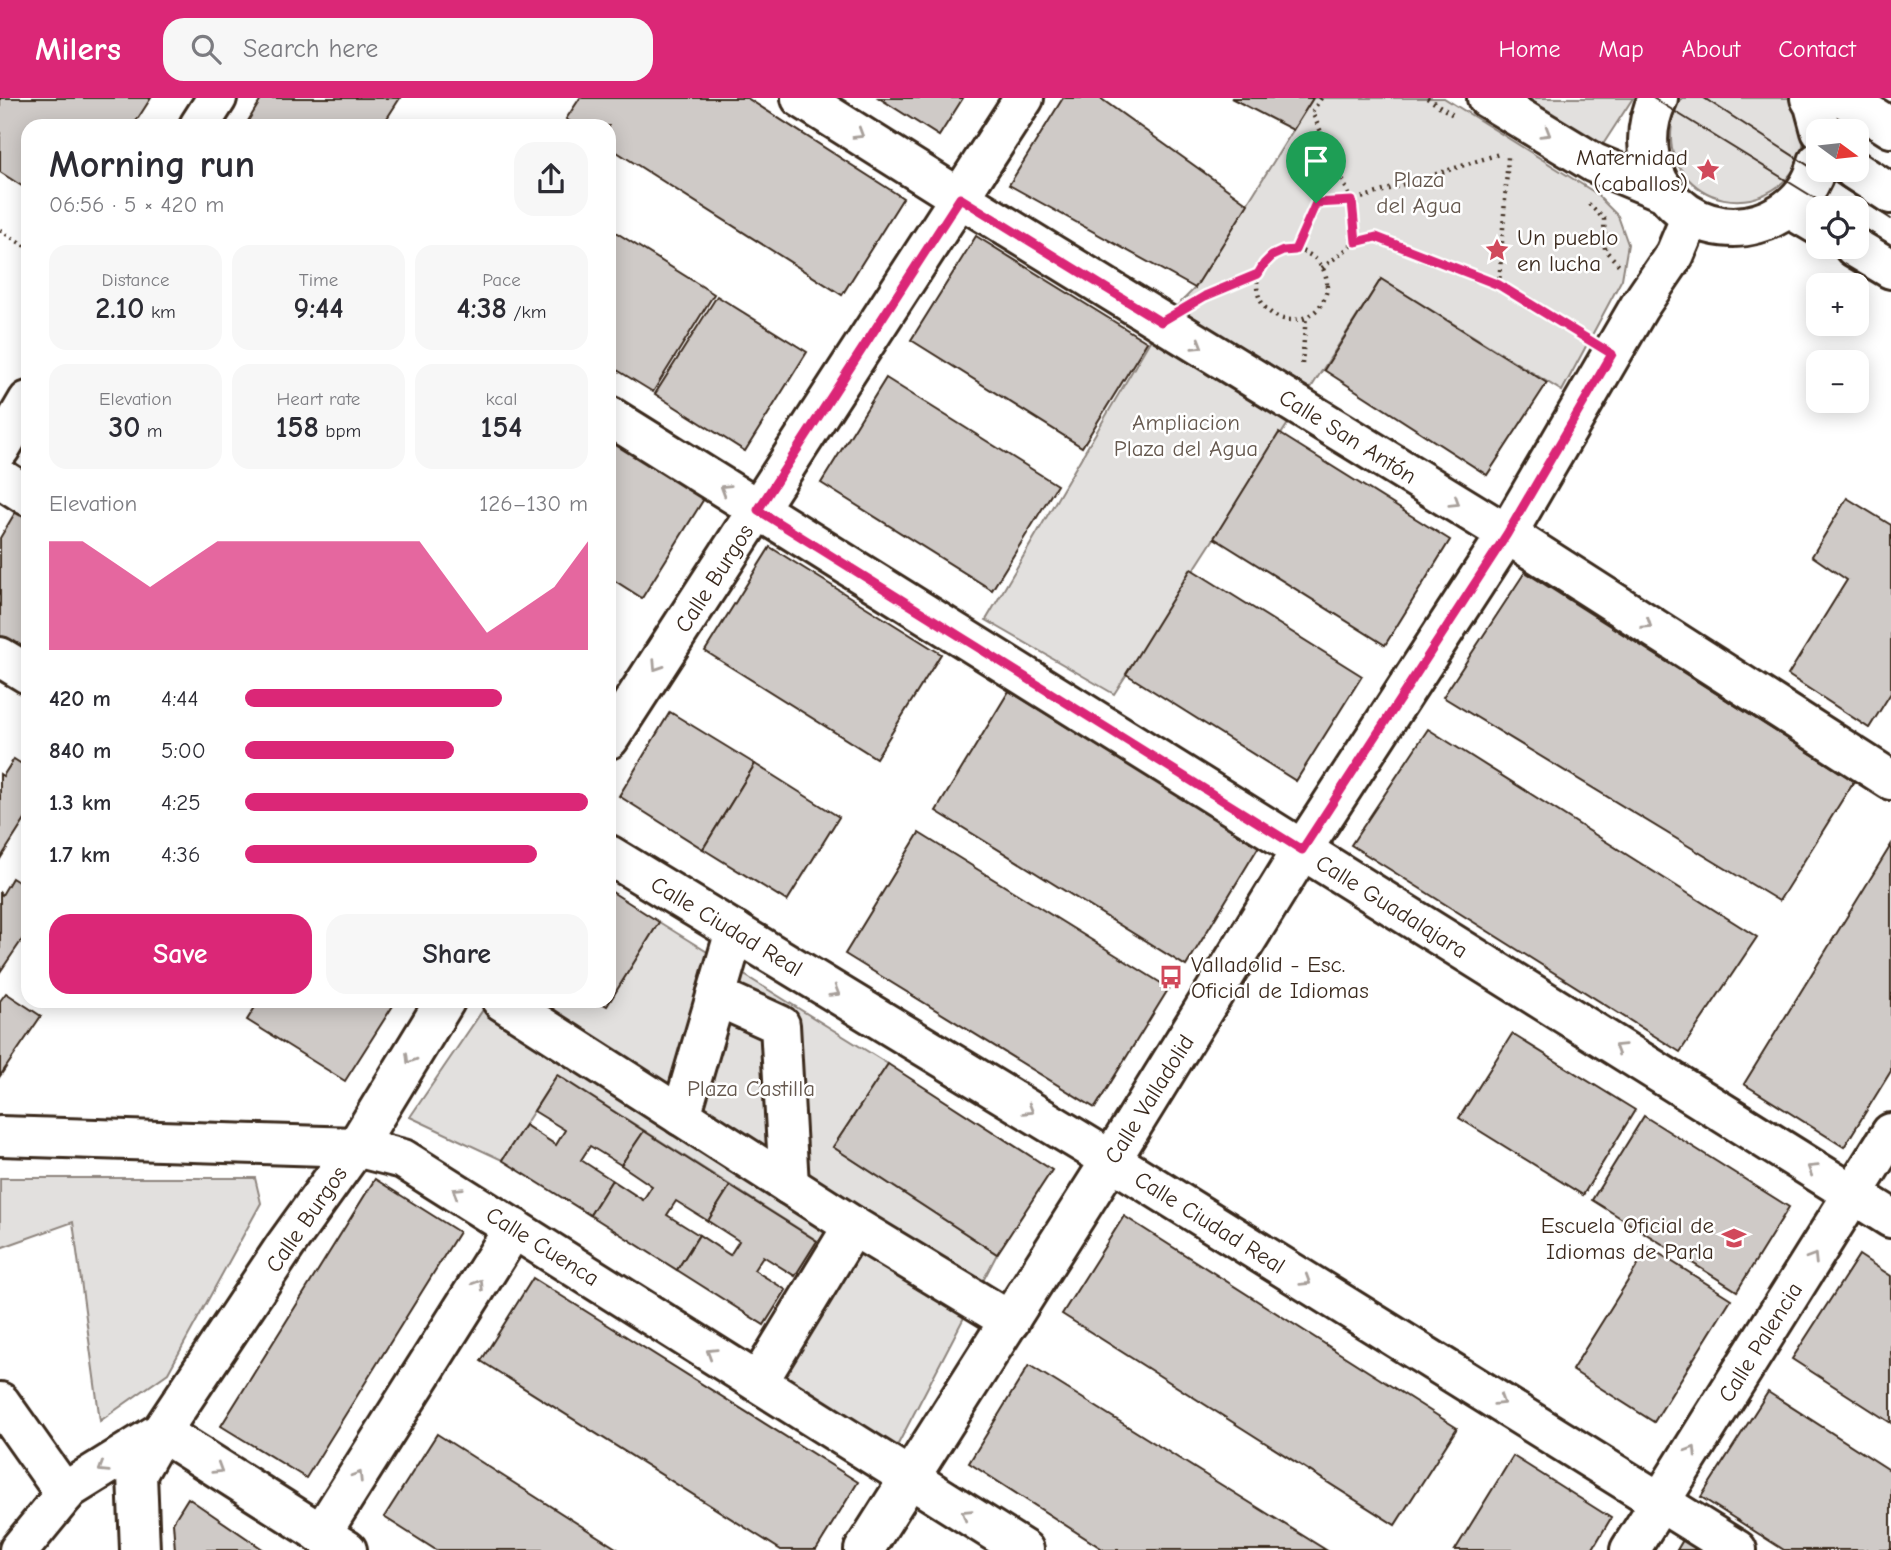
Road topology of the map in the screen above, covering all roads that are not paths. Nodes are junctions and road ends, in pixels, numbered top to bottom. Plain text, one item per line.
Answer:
1 (217, 98) edge
2 (802, 98) edge
3 (1024, 98) edge
4 (1658, 98) edge
5 (1810, 98) edge
6 (1844, 98) edge
7 (1475, 109) edge
8 (204, 119) edge
9 (1818, 119) edge
10 (1891, 128) edge
11 (1869, 180) edge
12 (1810, 182) edge
13 (1891, 194) edge
14 (960, 198) junction
15 (1678, 204) junction
16 (1804, 217) edge
17 (1869, 256) edge
18 (1891, 269) edge
19 (21, 413) edge
20 (616, 420) edge
21 (0, 449) edge
22 (0, 478) edge
23 (21, 492) edge
24 (758, 510) junction
25 (1507, 534) junction
26 (0, 657) edge
27 (21, 670) edge
28 (616, 728) edge
29 (1891, 780) edge
30 (1302, 850) junction
31 (616, 859) edge
32 (735, 931) junction
33 (716, 996) junction
34 (441, 1008) edge
35 (513, 1008) edge
36 (681, 1116) junction
37 (1891, 1133) edge
38 (0, 1136) edge
39 (356, 1147) junction
40 (1111, 1160) junction
41 (789, 1185) junction
42 (1853, 1194) junction
43 (1891, 1218) edge
44 (853, 1226) junction
45 (514, 1228) junction
46 (1010, 1321) junction
47 (758, 1382) junction
48 (0, 1402) edge
49 (161, 1433) junction
50 (910, 1479) junction
51 (65, 1494) junction
52 (1660, 1501) junction
53 (334, 1542) edge
54 (19, 1550) edge
55 (140, 1550) edge
56 (864, 1550) edge
57 (1024, 1550) edge
58 (1630, 1550) edge
59 (1737, 1550) edge

1 - 8 street
2 -> 14 street, Calle San Antón
3 - 14 street, Calle Burgos
4 - 15 street
5 - 9 street
6 - 10 street
7 -> 15 street
11 - 13 street
12 - 16 street
14 - 24 street, Calle Burgos
14 -> 25 street, Calle San Antón
15 - 16 street
15 - 25 street, Calle Valladolid
17 - 18 street
19 - 21 street
24 -> 20 street, Calle Guadalajara
22 - 23 street
24 -> 28 street, Calle Burgos
24 - 30 street, Calle Guadalajara
25 -> 29 street, Calle San Antón
25 - 30 street, Calle Valladolid
26 - 27 street
30 - 40 street, Calle Valladolid
42 -> 30 street, Calle Guadalajara
31 - 32 street, Calle Ciudad Real
32 - 33 street
32 -> 40 street, Calle Ciudad Real
33 - 36 street
33 - 41 street
34 -> 39 street, Calle Burgos
35 - 36 street
36 - 41 street
37 - 42 street, Calle Palencia
38 - 39 street, Calle Cuenca
45 -> 39 street, Calle Cuenca
39 - 49 street, Calle Burgos
40 - 46 street, Calle Valladolid
40 -> 52 street, Calle Ciudad Real
41 - 44 street
42 - 43 street, Calle Guadalajara
52 -> 42 street, Calle Palencia
44 - 46 street
44 - 47 street
47 -> 45 street, Calle Cuenca
53 -> 45 street
46 - 50 street, Calle Valladolid
47 - 50 street, Calle Cuenca
48 - 51 street
49 -> 51 street
49 -> 53 street
49 - 55 street, Calle Burgos
50 - 56 street, Calle Valladolid
57 -> 50 street, Calle Cuenca
51 - 54 street
52 - 58 street, Calle Palencia
52 - 59 street, Calle Ciudad Real

